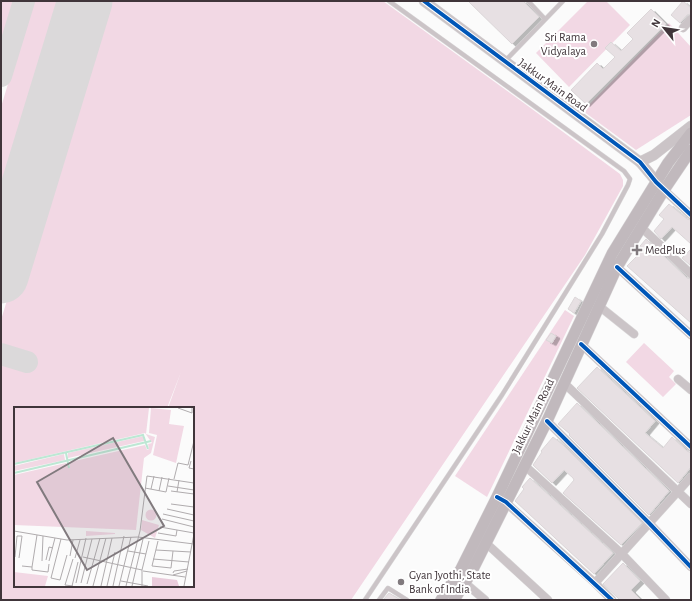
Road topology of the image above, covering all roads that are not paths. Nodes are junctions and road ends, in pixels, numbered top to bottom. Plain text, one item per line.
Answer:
1 (389, 1) edge
2 (424, 1) edge
3 (528, 1) edge
4 (563, 1) edge
5 (545, 19) junction
6 (691, 19) edge
7 (683, 28) dead end
8 (504, 62) junction
9 (691, 126) edge
10 (691, 133) edge
11 (691, 150) edge
12 (640, 162) junction
13 (656, 182) junction
14 (664, 190) junction
15 (691, 215) edge
16 (642, 228) junction
17 (617, 267) junction
18 (691, 274) edge
19 (599, 306) junction
20 (634, 334) dead end
21 (691, 335) edge
22 (582, 344) junction
23 (678, 379) dead end
24 (564, 383) junction
25 (691, 390) edge
26 (547, 421) junction
27 (691, 447) edge
28 (524, 465) junction
29 (691, 478) edge
30 (678, 492) junction
31 (502, 500) junction
32 (691, 504) edge
33 (649, 523) junction
34 (486, 543) junction
35 (622, 554) junction
36 (691, 568) edge
37 (465, 583) junction
38 (595, 583) junction
39 (366, 600) edge
40 (379, 600) edge
41 (407, 600) edge
42 (441, 600) edge
43 (454, 600) edge
44 (484, 600) edge
45 (548, 600) edge
46 (612, 600) edge
47 (666, 600) edge

1 - 39 lane
2 - 8 street, Jakkur Main Road
3 - 5 lane
4 - 5 lane
5 - 8 lane
6 - 7 street
8 - 12 street, Jakkur Main Road
9 - 12 street
10 - 13 main road
11 - 14 main road
12 - 13 street, Jakkur Main Road
13 - 14 street, Jakkur Main Road
13 - 31 main road, Jakkur Main Road
14 - 15 street
14 - 16 main road, Jakkur Main Road
16 - 17 main road, Jakkur Main Road
16 - 18 street
17 - 19 main road, Jakkur Main Road
17 - 21 street
19 - 20 street
19 - 22 main road, Jakkur Main Road
22 - 24 main road, Jakkur Main Road
22 - 27 street
23 - 25 street
24 - 26 main road, Jakkur Main Road
24 - 30 street
26 - 28 main road, Jakkur Main Road
26 - 33 street
28 - 31 main road, Jakkur Main Road
28 - 35 street
29 - 30 street
30 - 32 street
30 - 33 street
31 - 34 main road, Jakkur Main Road
31 - 38 street
31 - 42 main road, Jakkur Main Road
33 - 35 street
33 - 36 street
34 - 37 main road, Jakkur Main Road
34 - 45 street
35 - 38 street
35 - 47 street
37 - 43 main road, Jakkur Main Road
37 - 44 street
38 - 46 street
40 - 41 lane

